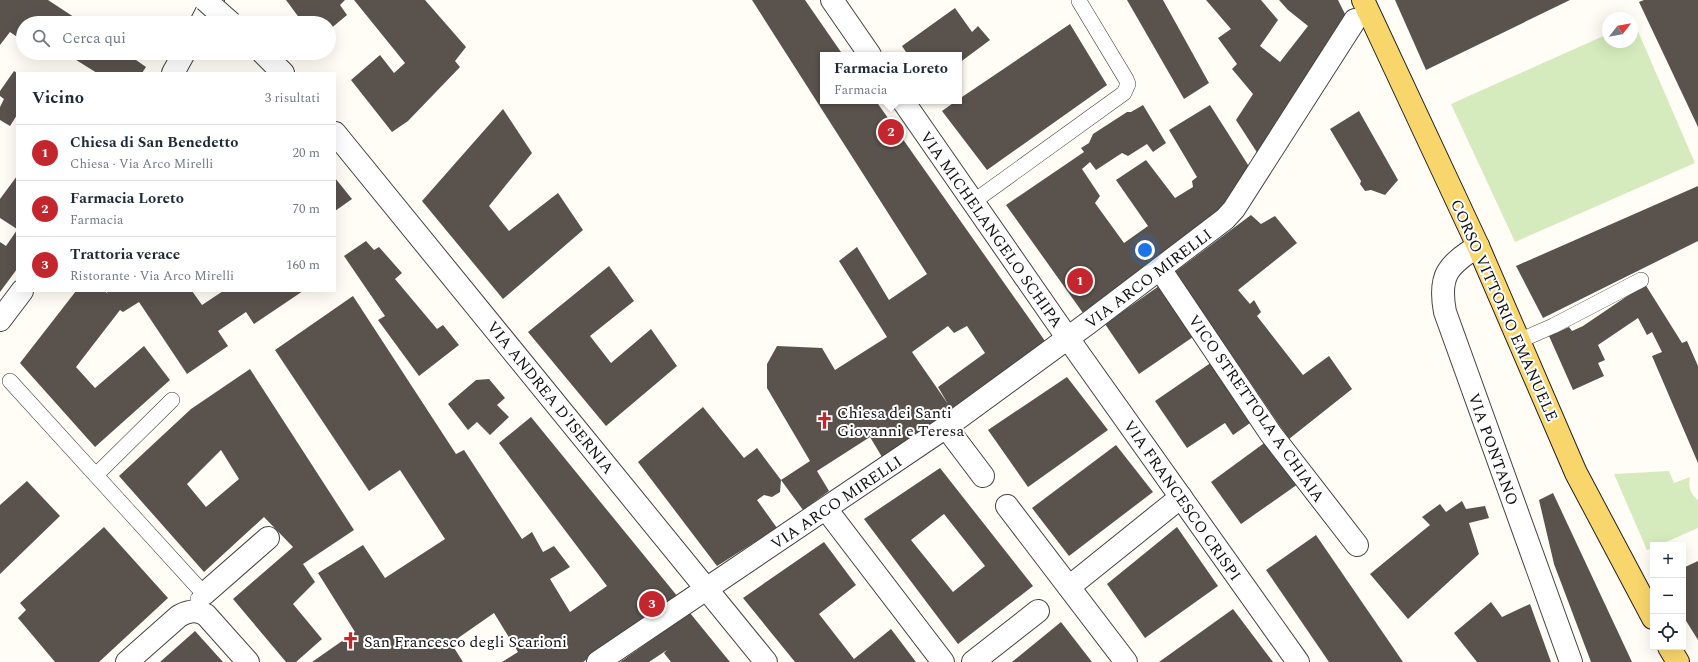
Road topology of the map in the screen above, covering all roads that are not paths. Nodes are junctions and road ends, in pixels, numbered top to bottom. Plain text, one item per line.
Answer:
1 (205, 0) edge
2 (213, 0) edge
3 (832, 0) edge
4 (1079, 0) edge
5 (1359, 10) edge
6 (205, 16) edge
7 (223, 16) edge
8 (868, 52) edge
9 (180, 60) edge
10 (270, 60) edge
11 (174, 72) edge
12 (283, 72) edge
13 (905, 104) edge
14 (336, 135) edge
15 (973, 202) junction
16 (1478, 246) junction
17 (1160, 269) junction
18 (1641, 280) dead end
19 (21, 292) edge
20 (0, 320) edge
21 (1068, 338) junction
22 (1519, 341) junction
23 (10, 381) dead end
24 (172, 400) dead end
25 (946, 427) junction
26 (96, 475) junction
27 (983, 476) dead end
28 (1181, 497) junction
29 (1006, 506) dead end
30 (826, 508) junction
31 (268, 538) dead end
32 (1358, 545) dead end
33 (1068, 586) junction
34 (707, 590) junction
35 (204, 594) junction
36 (1038, 611) dead end
37 (1651, 614) edge
38 (179, 616) junction
39 (1671, 650) edge
40 (127, 662) edge
41 (248, 662) edge
42 (598, 662) edge
43 (766, 662) edge
44 (943, 662) edge
45 (973, 662) edge
46 (1126, 662) edge
47 (1298, 662) edge
48 (1571, 662) edge
49 (1678, 662) edge

1 - 7 street, bridge
2 - 6 street
3 - 8 street
4 - 15 lane
5 - 16 main road, CORSO VITTORIO EMANUELE
5 - 17 street, VIA ARCO MIRELLI
9 - 11 street
10 - 12 street
13 - 15 street, VIA MICHELANGELO SCHIPA
14 - 34 street, VIA ANDREA D'ISERNIA
15 - 21 street, VIA MICHELANGELO SCHIPA
16 - 22 main road, CORSO VITTORIO EMANUELE
16 - 48 street, VIA PONTANO
17 - 21 street, VIA ARCO MIRELLI
17 - 32 street, VICO STRETTOLA A CHIAIA
18 - 22 lane
19 - 20 street
21 - 25 street, VIA ARCO MIRELLI
21 - 28 street, VIA FRANCESCO CRISPI
22 - 37 main road, CORSO VITTORIO EMANUELE
23 - 26 lane
24 - 26 lane
25 - 27 street
25 - 30 street, VIA ARCO MIRELLI
26 - 35 lane
28 - 33 street
28 - 47 street, VIA FRANCESCO CRISPI
29 - 33 street
30 - 34 street, VIA ARCO MIRELLI
30 - 44 street
31 - 35 street
33 - 46 street
34 - 42 street, VIA ARCO MIRELLI
34 - 43 street, VIA ANDREA D'ISERNIA
35 - 38 lane
36 - 45 street
38 - 40 street
38 - 41 street
39 - 49 main road

